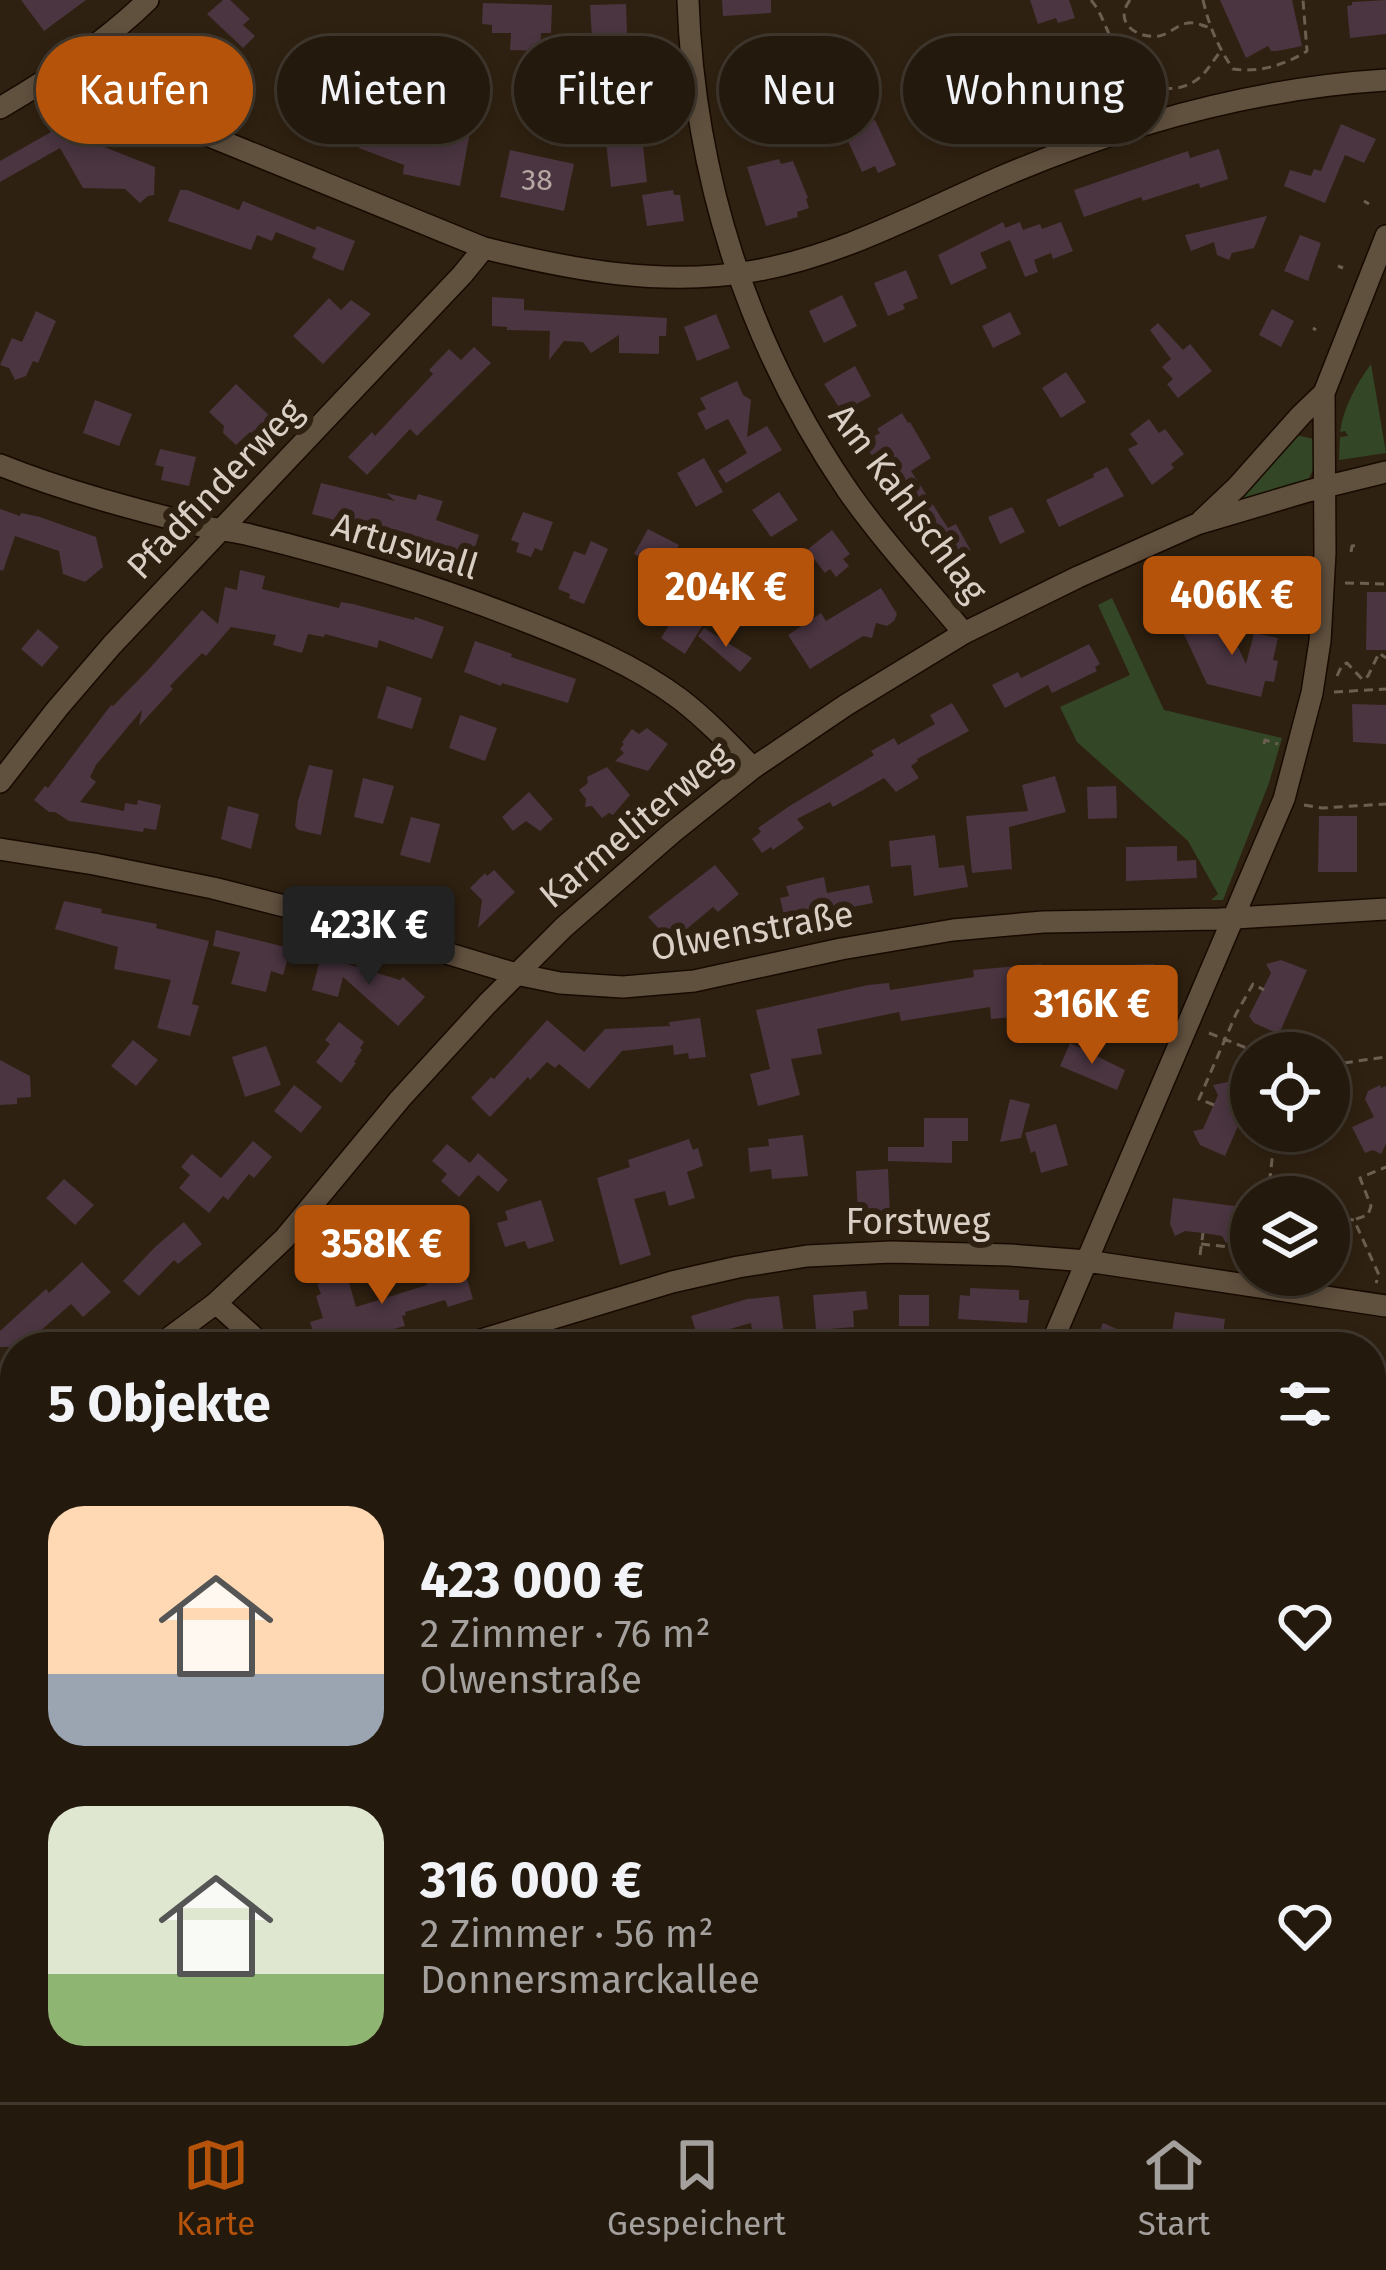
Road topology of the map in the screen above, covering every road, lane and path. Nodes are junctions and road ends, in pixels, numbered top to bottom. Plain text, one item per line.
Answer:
1 (148, 0) edge
2 (688, 0) edge
3 (1091, 0) edge
4 (1130, 0) edge
5 (1203, 0) edge
6 (1303, 0) edge
7 (1210, 28) junction
8 (108, 36) edge
9 (1221, 50) junction
10 (1269, 52) dead end
11 (1273, 66) junction
12 (1386, 80) edge
13 (36, 86) edge
14 (0, 108) edge
15 (229, 144) edge
16 (1386, 236) edge
17 (484, 248) junction
18 (736, 274) junction
19 (1324, 393) junction
20 (0, 465) edge
21 (1386, 472) edge
22 (1324, 486) junction
23 (1197, 524) junction
24 (221, 530) junction
25 (1358, 545) dead end
26 (1352, 552) dead end
27 (1362, 583) dead end
28 (1386, 584) edge
29 (964, 633) junction
30 (1386, 658) edge
31 (1386, 689) edge
32 (1264, 744) dead end
33 (1280, 744) dead end
34 (753, 768) junction
35 (0, 782) edge
36 (1296, 804) dead end
37 (1386, 804) edge
38 (0, 849) edge
39 (1386, 909) edge
40 (1234, 918) junction
41 (516, 974) junction
42 (1264, 989) dead end
43 (1202, 1030) dead end
44 (1224, 1041) junction
45 (1230, 1043) edge
46 (1386, 1057) edge
47 (1350, 1062) edge
48 (1214, 1105) dead end
49 (1386, 1167) edge
50 (1350, 1220) edge
51 (1354, 1220) junction
52 (1203, 1233) dead end
53 (1202, 1244) junction
54 (1230, 1247) edge
55 (1087, 1262) junction
56 (1199, 1262) dead end
57 (1379, 1274) dead end
58 (216, 1303) junction
59 (1386, 1306) edge
60 (177, 1332) edge
61 (248, 1332) edge
62 (507, 1332) edge
63 (1057, 1332) edge

1 - 8 street
2 - 18 street, Am Kahlschlag
3 - 9 path
4 - 7 path
5 - 7 path
6 - 11 path
7 - 9 path
9 - 11 path
10 - 11 path
12 - 18 street
13 - 14 street
15 - 17 street
16 - 19 street
17 - 18 street
17 - 24 street, Pfadfinderweg
18 - 29 street, Am Kahlschlag
19 - 22 street
19 - 23 street, Karmeliterweg
20 - 24 street, Artuswall
21 - 22 street, Karmeliterweg
22 - 23 street, Karmeliterweg
22 - 40 street
23 - 29 street, Karmeliterweg
24 - 34 street, Artuswall
24 - 35 street, Pfadfinderweg
25 - 26 path
27 - 28 path
29 - 34 street, Karmeliterweg
30 - 31 path
32 - 33 path
34 - 41 street, Karmeliterweg
36 - 37 path
38 - 41 street, Olwenstraße
39 - 40 street, Olwenstraße
40 - 41 street, Olwenstraße
40 - 55 street
41 - 58 street, Karmeliterweg
42 - 44 path
43 - 44 path
44 - 45 path
44 - 48 path
46 - 47 path
49 - 51 path
50 - 51 path
51 - 57 path
52 - 53 path
53 - 54 path
53 - 56 path
55 - 59 street, Forstweg
55 - 62 street, Forstweg
55 - 63 street
58 - 60 street, Karmeliterweg
58 - 61 street

